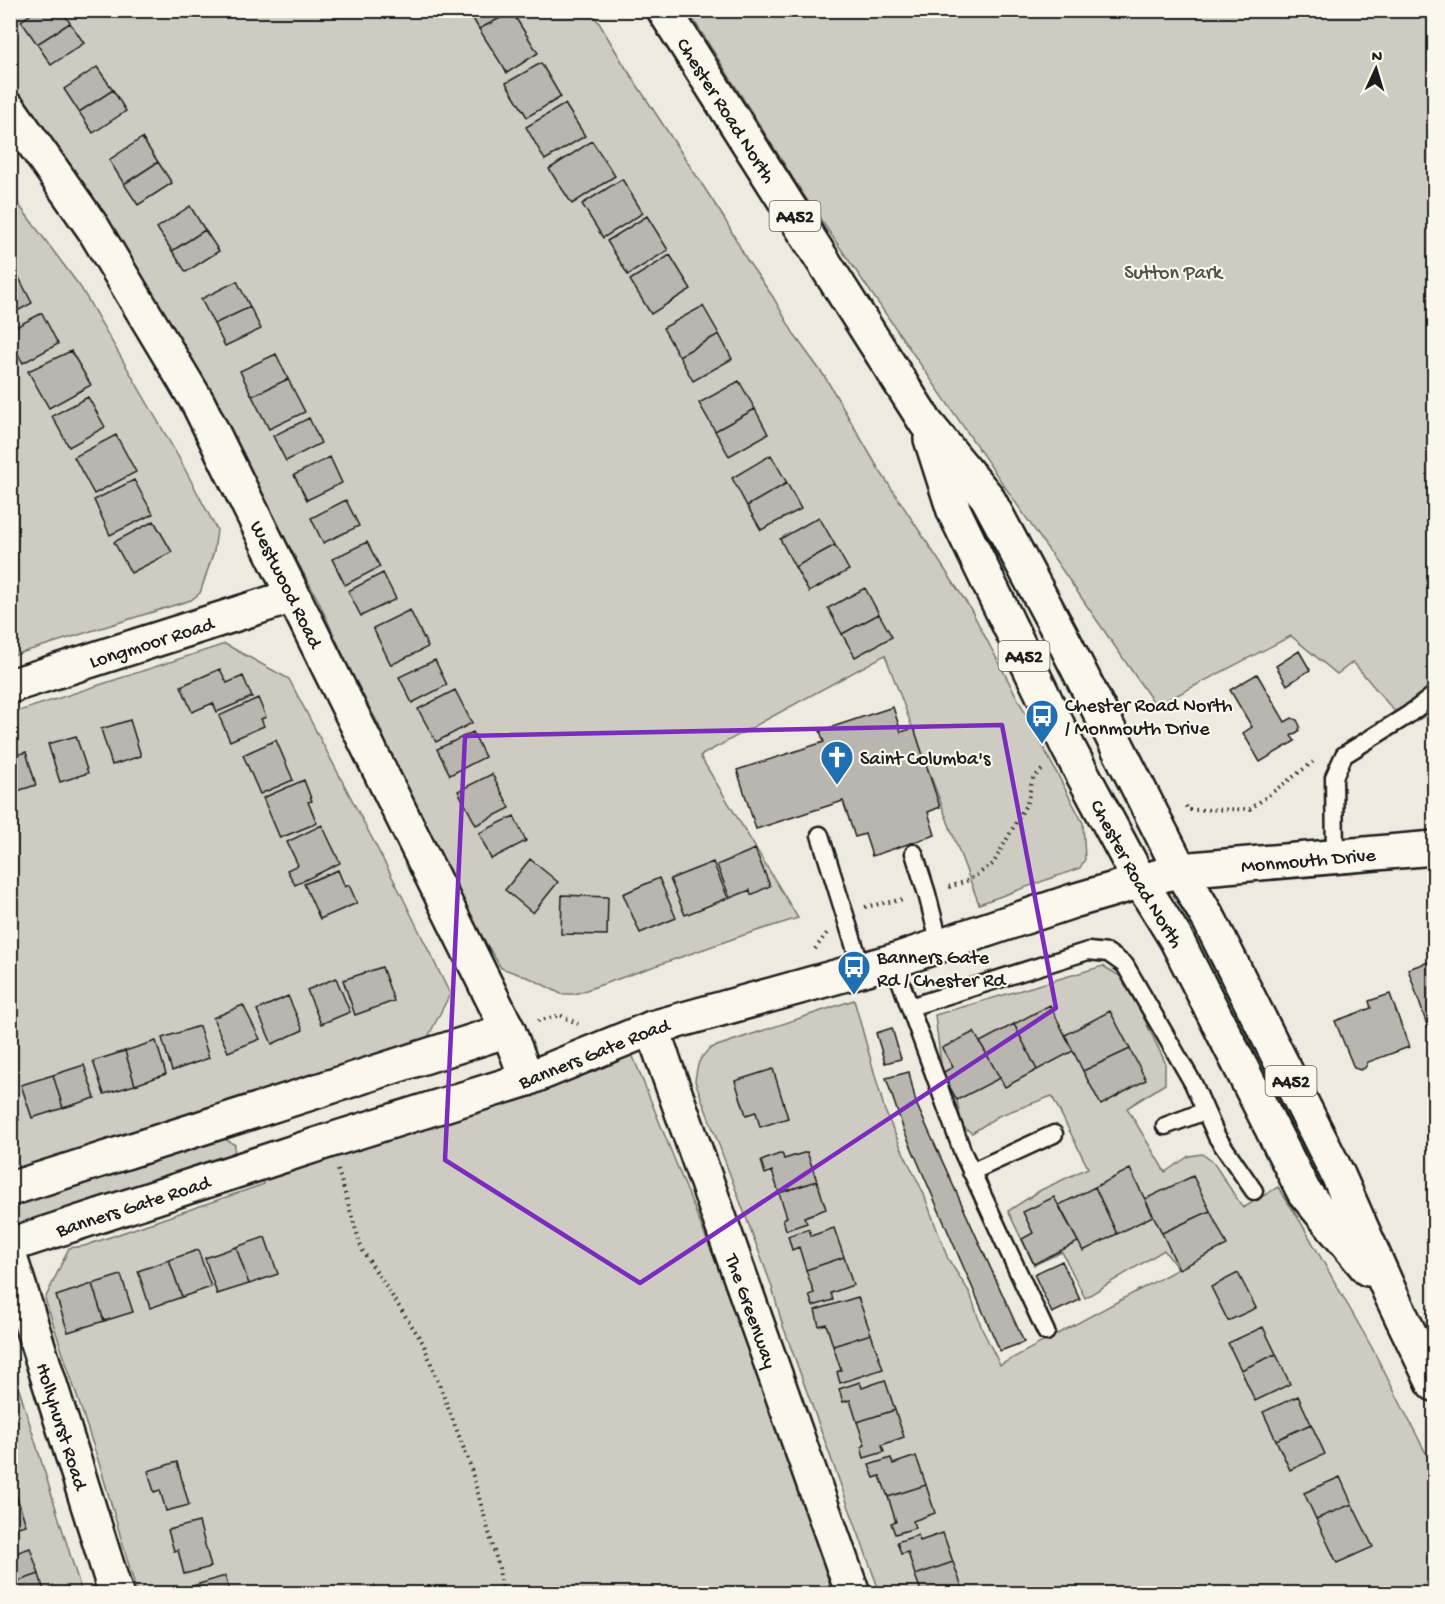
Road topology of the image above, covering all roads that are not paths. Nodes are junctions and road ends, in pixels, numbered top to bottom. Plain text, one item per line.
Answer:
1 (664, 10) edge
2 (10, 110) edge
3 (926, 423) junction
4 (293, 596) junction
5 (10, 686) edge
6 (1434, 695) edge
7 (820, 835) dead end
8 (1434, 848) edge
9 (914, 853) dead end
10 (1335, 857) junction
11 (1180, 870) junction
12 (1140, 881) junction
13 (940, 945) junction
14 (893, 961) junction
15 (862, 970) junction
16 (910, 1006) junction
17 (652, 1028) junction
18 (508, 1030) junction
19 (527, 1078) junction
20 (1205, 1111) junction
21 (1165, 1126) dead end
22 (1054, 1134) dead end
23 (971, 1172) junction
24 (10, 1190) edge
25 (1254, 1191) dead end
26 (10, 1245) edge
27 (10, 1257) edge
28 (1392, 1297) junction
29 (1046, 1332) dead end
30 (1434, 1384) edge
31 (116, 1593) edge
32 (852, 1593) edge

1 - 3 main road, Chester Road North / A452
2 - 4 main road, Westwood Road
3 - 11 main road, Chester Road North / A452
3 - 12 main road, Chester Road North / A452
4 - 5 main road, Longmoor Road
4 - 18 main road, Westwood Road
6 - 10 lane
7 - 15 lane
8 - 10 main road, Monmouth Drive
9 - 13 lane
10 - 11 main road, Monmouth Drive
11 - 12 main road, Banners Gate Road
11 - 28 main road, Chester Road North / A452
12 - 13 main road, Banners Gate Road
12 - 28 main road, Chester Road North / A452
13 - 14 main road, Banners Gate Road
14 - 15 main road, Banners Gate Road
14 - 16 lane
15 - 17 main road, Banners Gate Road
16 - 20 lane
16 - 23 lane
17 - 19 main road, Banners Gate Road
17 - 32 main road, The Greenway
18 - 19 main road, Westwood Road
18 - 24 main road
19 - 26 main road, Banners Gate Road
20 - 21 lane
20 - 25 lane
22 - 23 lane
23 - 29 lane
27 - 31 main road, Hollyhurst Road
28 - 30 main road, Chester Road North / A452

